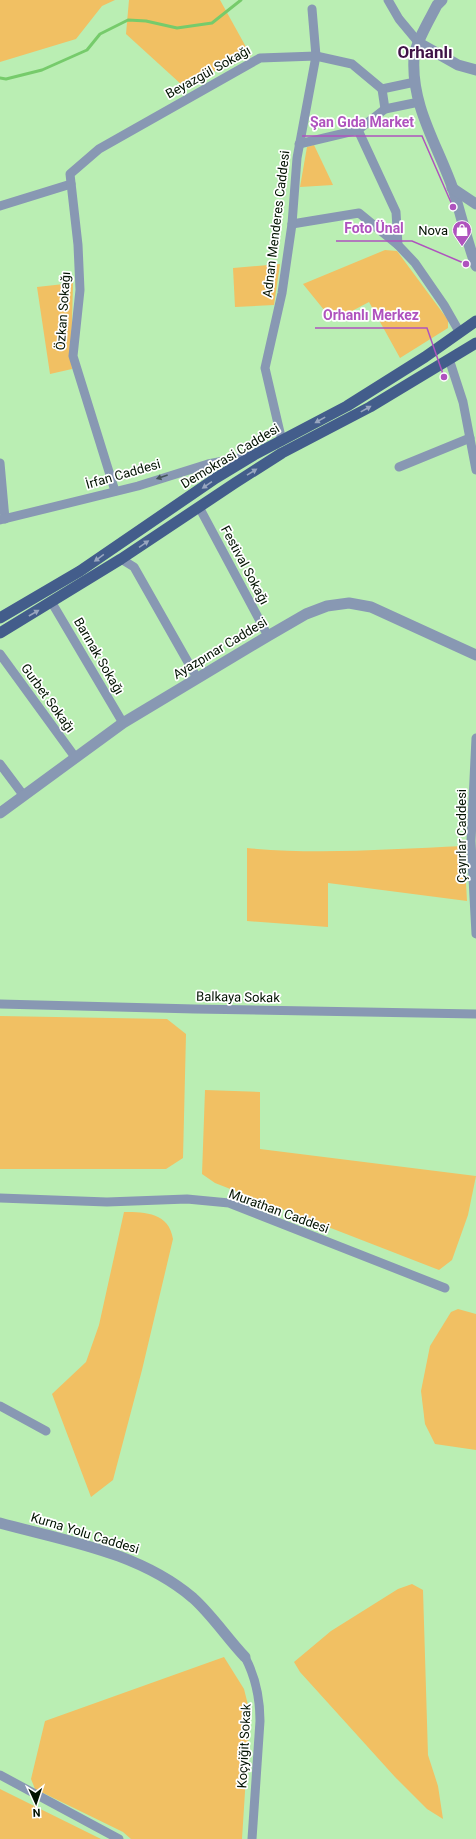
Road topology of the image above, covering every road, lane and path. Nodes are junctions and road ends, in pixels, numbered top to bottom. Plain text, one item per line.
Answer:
1 (388, 0) edge
2 (442, 0) edge
3 (312, 9) dead end
4 (419, 43) junction
5 (316, 56) junction
6 (476, 70) edge
7 (415, 82) junction
8 (382, 89) junction
9 (419, 102) junction
10 (385, 109) junction
11 (358, 130) junction
12 (299, 144) junction
13 (70, 174) joint
14 (71, 184) junction
15 (452, 188) junction
16 (475, 204) edge
17 (0, 206) edge
18 (461, 216) junction
19 (292, 224) junction
20 (398, 245) junction
21 (476, 266) edge
22 (476, 321) edge
23 (476, 326) edge
24 (460, 333) junction
25 (476, 343) edge
26 (464, 350) junction
27 (449, 359) junction
28 (470, 438) junction
29 (282, 441) junction
30 (254, 455) junction
31 (0, 463) edge
32 (399, 467) dead end
33 (476, 470) edge
34 (115, 491) junction
35 (199, 507) junction
36 (3, 520) edge
37 (121, 559) junction
38 (52, 603) junction
39 (0, 618) edge
40 (0, 633) edge
41 (268, 636) junction
42 (0, 654) edge
43 (476, 655) edge
44 (197, 678) junction
45 (123, 723) junction
46 (476, 738) edge
47 (75, 757) junction
48 (0, 764) edge
49 (24, 796) junction
50 (0, 813) edge
51 (476, 934) edge
52 (0, 1004) edge
53 (476, 1014) edge
54 (0, 1198) edge
55 (445, 1288) dead end
56 (0, 1406) edge
57 (46, 1431) dead end
58 (0, 1523) edge
59 (246, 1657) joint
60 (0, 1776) edge
61 (119, 1839) edge
62 (252, 1839) edge

1 - 4 street
2 - 4 street
3 - 5 street, Adnan Menderes Caddesi
4 - 6 street
4 - 7 street
5 - 8 street, Beyazgül Sokağı
5 - 12 street, Adnan Menderes Caddesi
5 - 13 street, Beyazgül Sokağı
7 - 8 street
7 - 9 street
8 - 10 street
9 - 10 street
9 - 15 street
10 - 11 street
11 - 12 street
11 - 20 street
12 - 19 street, Adnan Menderes Caddesi
13 - 14 street, Özkan Sokağı
14 - 17 street
14 - 34 street, Özkan Sokağı
15 - 16 street
15 - 18 street
16 - 18 street
18 - 21 street
19 - 20 street
19 - 29 street, Adnan Menderes Caddesi
20 - 24 street
22 - 24 main road, Demokrasi Caddesi
23 - 26 main road
24 -> 29 main road, Demokrasi Caddesi
25 - 26 main road, Demokrasi Caddesi
26 - 27 main road, Demokrasi Caddesi
27 - 28 street
35 -> 27 main road, Demokrasi Caddesi
28 - 32 street
28 - 33 street
29 - 30 main road, Demokrasi Caddesi
30 -> 34 street, İrfan Caddesi
30 -> 39 main road, Demokrasi Caddesi
31 - 36 street
34 - 36 street, İrfan Caddesi
37 -> 35 main road, Demokrasi Caddesi
35 - 41 street, Festival Sokağı
37 - 38 main road, Demokrasi Caddesi
37 - 44 street
40 -> 38 main road, Demokrasi Caddesi
38 - 45 street, Barınak Sokağı
41 - 43 street, Ayazpınar Caddesi
41 - 44 street, Ayazpınar Caddesi
42 - 47 street, Gurbet Sokağı
44 - 45 street, Ayazpınar Caddesi
45 - 47 street, Ayazpınar Caddesi
46 - 51 street, Çayırlar Caddesi
47 - 49 street, Ayazpınar Caddesi
48 - 49 street
49 - 50 street, Ayazpınar Caddesi
52 - 53 street, Balkaya Sokak
54 - 55 street, Murathan Caddesi
56 - 57 street
58 - 59 street, Kurna Yolu Caddesi
59 - 62 street, Koçyiğit Sokak
60 - 61 street

